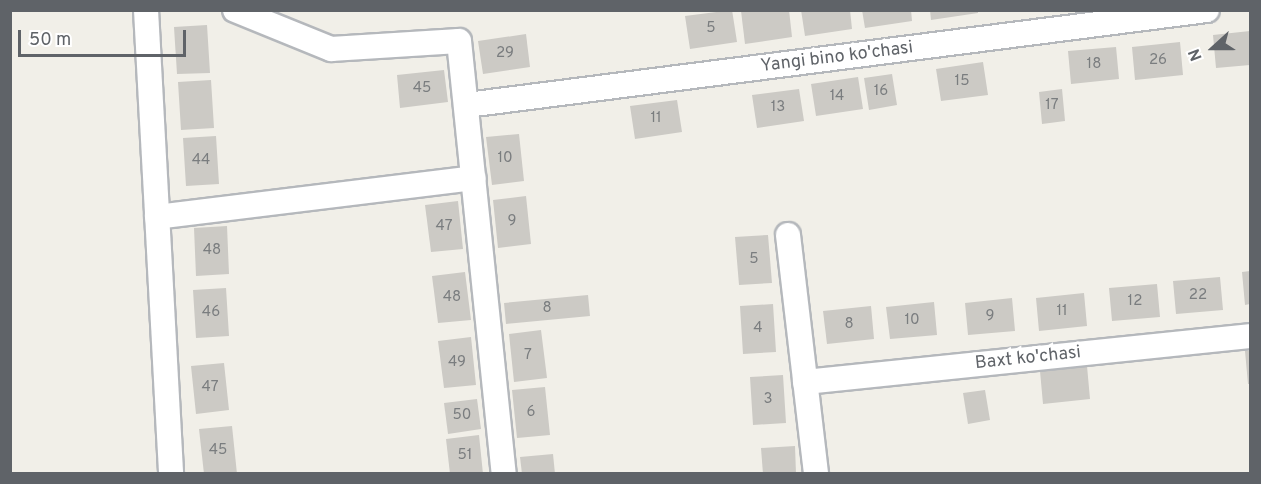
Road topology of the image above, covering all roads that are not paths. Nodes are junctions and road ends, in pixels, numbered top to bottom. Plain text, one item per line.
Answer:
1 (146, 10) edge
2 (236, 10) edge
3 (1207, 10) edge
4 (467, 105) junction
5 (474, 178) junction
6 (157, 218) junction
7 (788, 235) dead end
8 (1251, 336) edge
9 (805, 382) junction
10 (171, 474) edge
11 (504, 474) edge
12 (816, 474) edge

1 - 6 street
2 - 4 street
3 - 4 street, Yangi bino ko'chasi
4 - 5 street
5 - 6 street
5 - 11 street
6 - 10 street
7 - 9 street
8 - 9 street, Baxt ko'chasi
9 - 12 street

